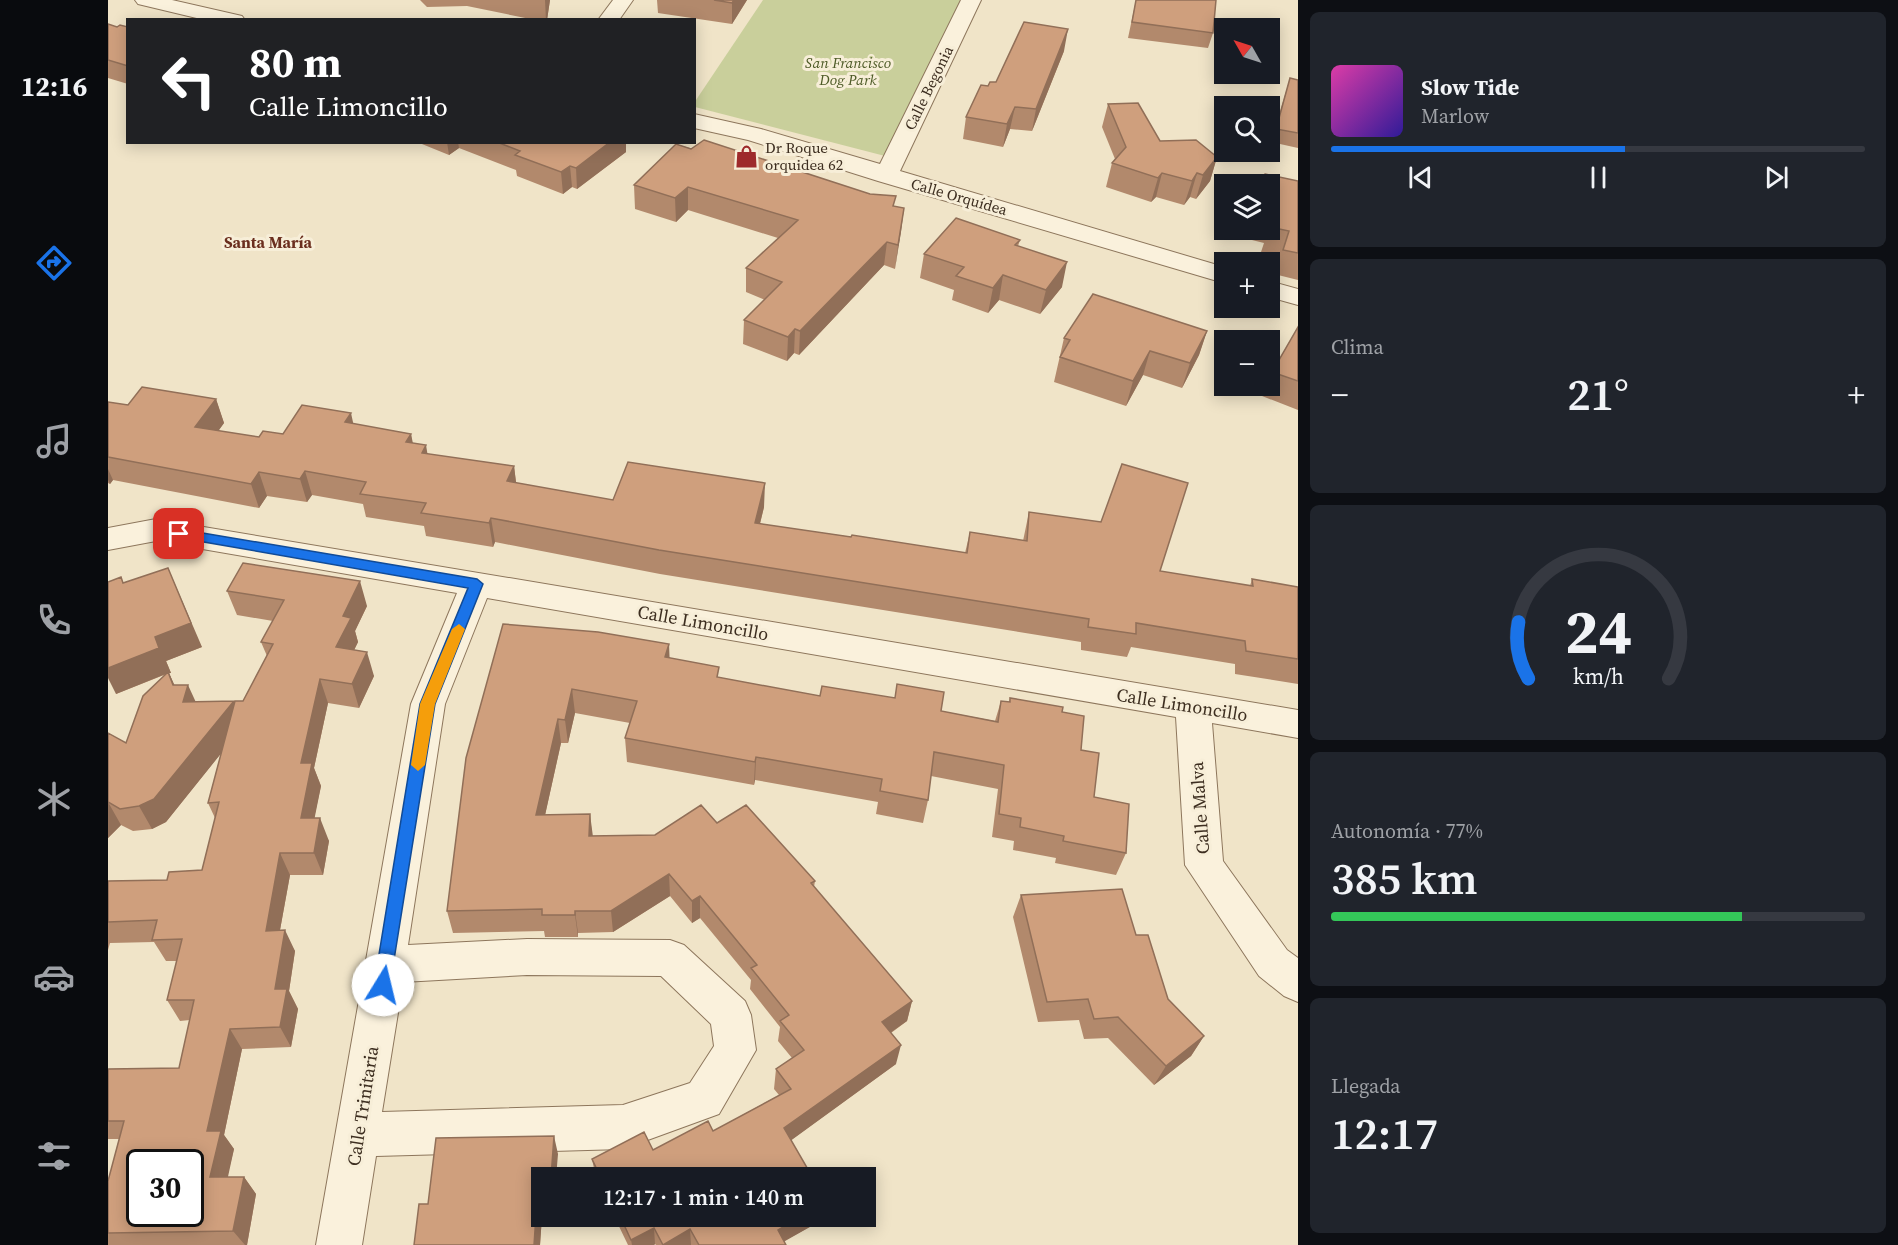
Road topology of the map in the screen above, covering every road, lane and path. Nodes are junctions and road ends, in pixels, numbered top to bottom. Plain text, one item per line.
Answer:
1 (145, 0) edge
2 (623, 0) edge
3 (971, 0) edge
4 (226, 18) edge
5 (610, 18) edge
6 (696, 121) edge
7 (886, 176) junction
8 (1214, 272) edge
9 (1280, 292) edge
10 (1298, 297) edge
11 (108, 538) edge
12 (477, 584) junction
13 (1193, 708) junction
14 (1298, 724) edge
15 (386, 964) junction
16 (1298, 983) edge
17 (359, 1135) junction
18 (339, 1245) edge

1 - 4 street
2 - 5 street
3 - 7 street, Calle Begonia
6 - 7 street, Calle Orquídea
7 - 8 street, Calle Orquídea
9 - 10 street
11 - 12 street, Calle Limoncillo
12 - 13 street, Calle Limoncillo
12 - 15 street, Calle Trinitaria
13 - 14 street, Calle Limoncillo
13 - 16 street, Calle Malva
15 - 17 street, Calle Trinitaria
15 - 17 street
17 - 18 street, Calle Trinitaria

